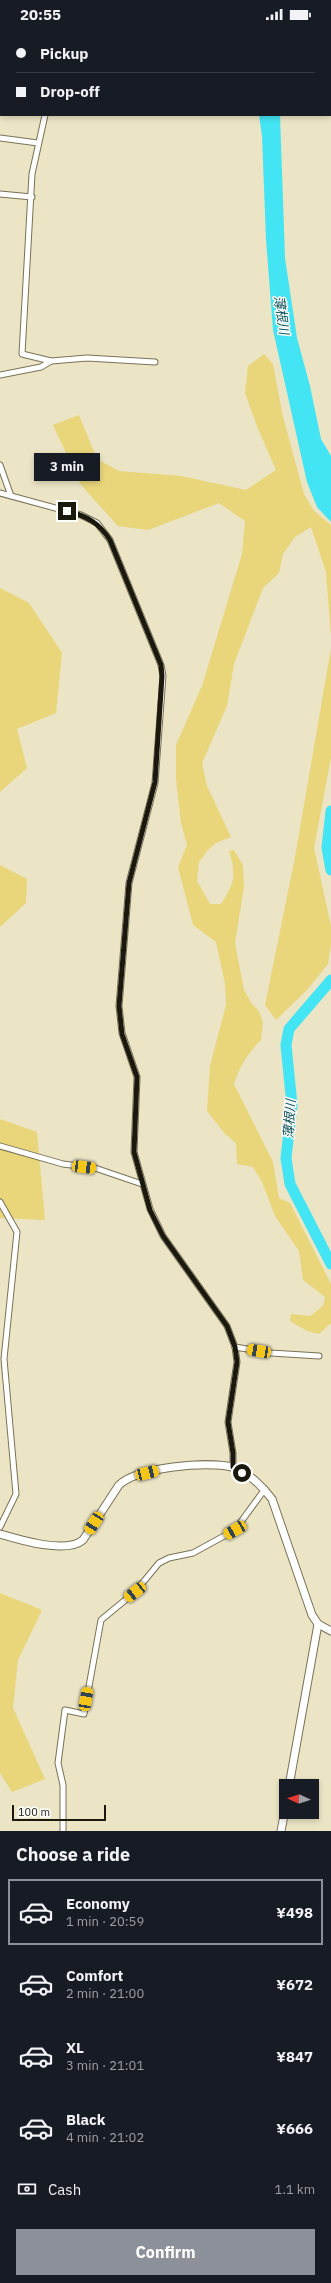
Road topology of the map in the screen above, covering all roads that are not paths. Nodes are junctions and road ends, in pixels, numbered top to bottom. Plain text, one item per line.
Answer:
1 (45, 116) edge
2 (0, 138) edge
3 (38, 143) junction
4 (0, 194) edge
5 (32, 197) junction
6 (52, 361) junction
7 (155, 362) dead end
8 (0, 376) edge
9 (0, 466) edge
10 (0, 493) edge
11 (11, 496) junction
12 (0, 1146) edge
13 (142, 1184) junction
14 (0, 1202) edge
15 (235, 1347) junction
16 (319, 1356) dead end
17 (2, 1359) edge
18 (233, 1467) junction
19 (265, 1489) junction
20 (0, 1527) edge
21 (0, 1534) edge
22 (318, 1624) junction
23 (331, 1631) edge
24 (290, 1779) edge
25 (284, 1819) edge
26 (63, 1831) edge
27 (282, 1831) edge

1 - 3 street
2 - 3 street
3 - 5 street
4 - 5 street
5 - 6 street
6 - 7 street
6 - 8 street
9 - 11 street
10 - 11 street
11 - 13 street
12 - 13 street
13 - 15 street
14 - 17 street
15 - 16 street
15 - 18 street
17 - 20 street
18 - 19 street
18 - 21 street
19 - 22 street
19 - 26 street
22 - 23 street
22 - 24 street
25 - 27 street

